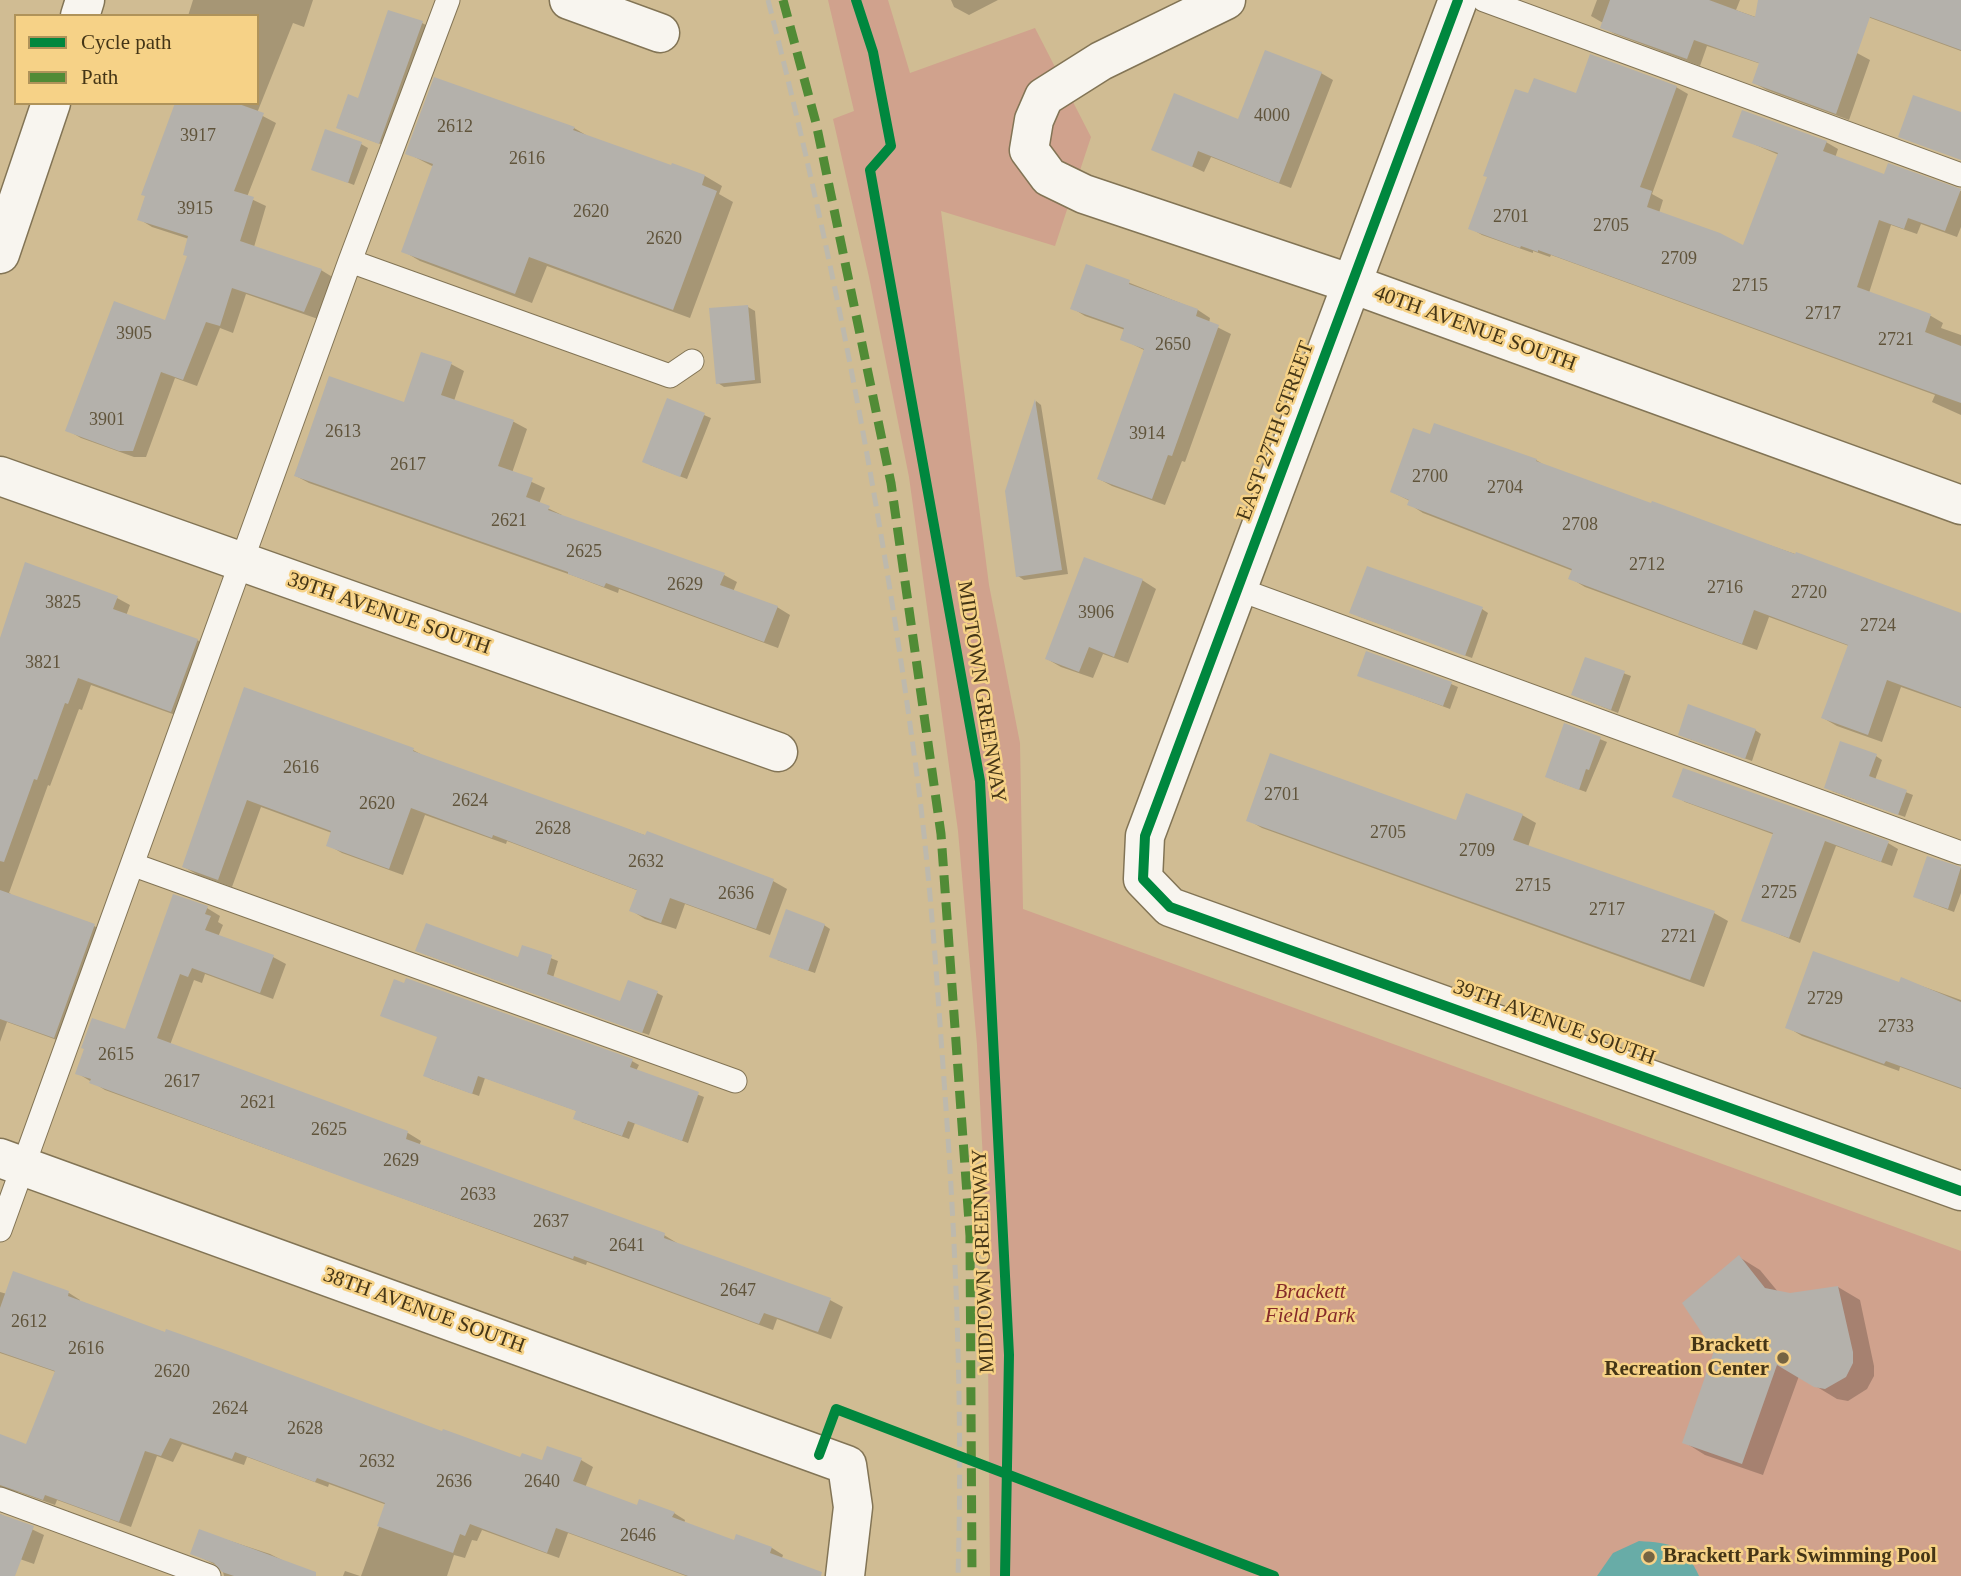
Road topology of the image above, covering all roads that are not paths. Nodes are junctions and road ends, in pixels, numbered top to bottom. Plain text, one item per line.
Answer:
1 (449, 0) edge
2 (569, 0) edge
3 (1226, 0) edge
4 (1458, 0) edge
5 (1484, 0) edge
6 (660, 33) dead end
7 (50, 105) edge
8 (1961, 175) edge
9 (0, 254) edge
10 (350, 261) junction
11 (1352, 284) junction
12 (692, 361) dead end
13 (0, 476) edge
14 (1961, 505) edge
15 (241, 562) junction
16 (1238, 589) junction
17 (779, 752) dead end
18 (1961, 853) edge
19 (134, 864) junction
20 (1143, 879) joint
21 (735, 1081) dead end
22 (11, 1162) edge
23 (1961, 1191) edge
24 (0, 1230) edge
25 (0, 1499) edge
26 (209, 1576) edge
27 (845, 1576) edge

1 - 10 lane
2 - 6 street
3 - 11 street, 40TH AVENUE SOUTH
4 - 11 street, EAST 27TH STREET
5 - 8 lane
7 - 9 street
10 - 12 lane
10 - 15 lane
11 - 14 street, 40TH AVENUE SOUTH
11 - 16 street, EAST 27TH STREET
13 - 15 street, 39TH AVENUE SOUTH
15 - 17 street, 39TH AVENUE SOUTH
15 - 19 lane
16 - 18 lane
16 - 20 street, EAST 27TH STREET
19 - 21 lane
19 - 22 lane
20 - 23 street, 39TH AVENUE SOUTH
22 - 24 lane
22 - 27 street, 38TH AVENUE SOUTH
25 - 26 lane

